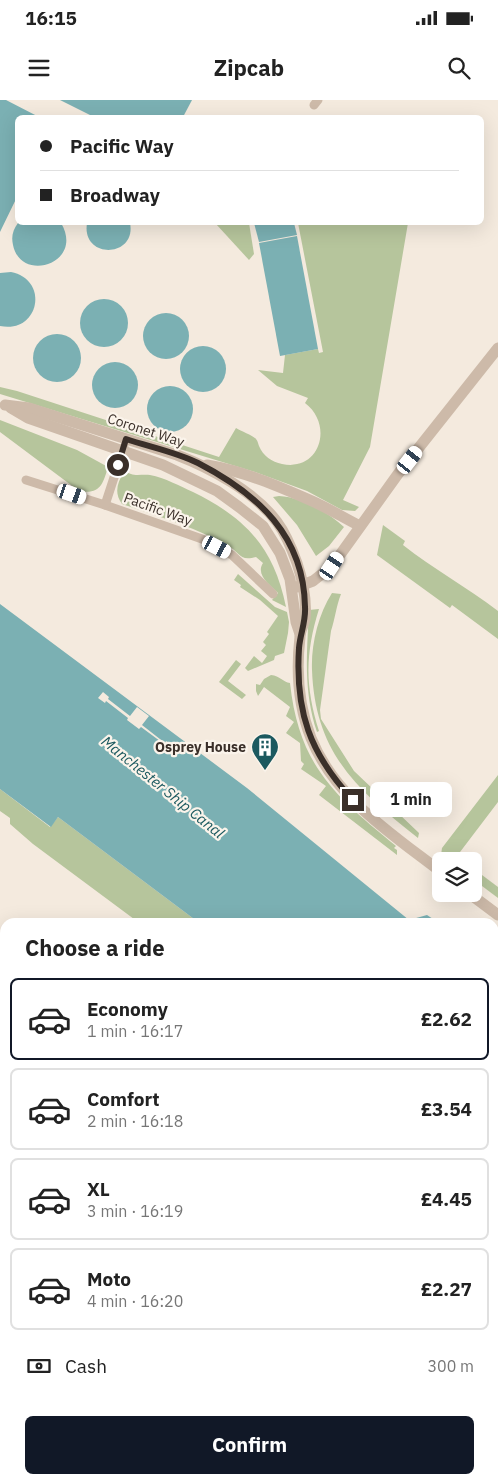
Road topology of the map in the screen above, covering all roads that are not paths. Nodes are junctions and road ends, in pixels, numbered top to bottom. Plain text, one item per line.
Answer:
1 (498, 348) edge
2 (2, 404) edge
3 (126, 439) junction
4 (122, 451) junction
5 (198, 463) junction
6 (26, 480) dead end
7 (279, 488) junction
8 (259, 502) junction
9 (105, 505) junction
10 (263, 526) junction
11 (360, 526) junction
12 (304, 585) junction
13 (292, 588) junction
14 (273, 594) dead end
15 (300, 634) junction
16 (432, 865) edge
17 (481, 902) edge
18 (498, 915) edge

1 - 11 street
2 - 3 street, Coronet Way
2 - 4 street, Coronet Way
3 - 4 street, Pacific Way
3 - 5 street, Coronet Way
4 - 9 street, Pacific Way
4 - 10 street, Coronet Way
5 - 7 street
5 - 8 street, Coronet Way
6 - 9 street, Pacific Way
7 - 8 street
7 - 11 street
8 - 10 street
8 - 12 street, Coronet Way
9 - 14 street, Pacific Way
10 - 13 street, Coronet Way
11 - 12 street
12 - 13 street
12 - 15 street, Coronet Way
13 - 15 street, Coronet Way
15 - 16 street
17 - 18 street

